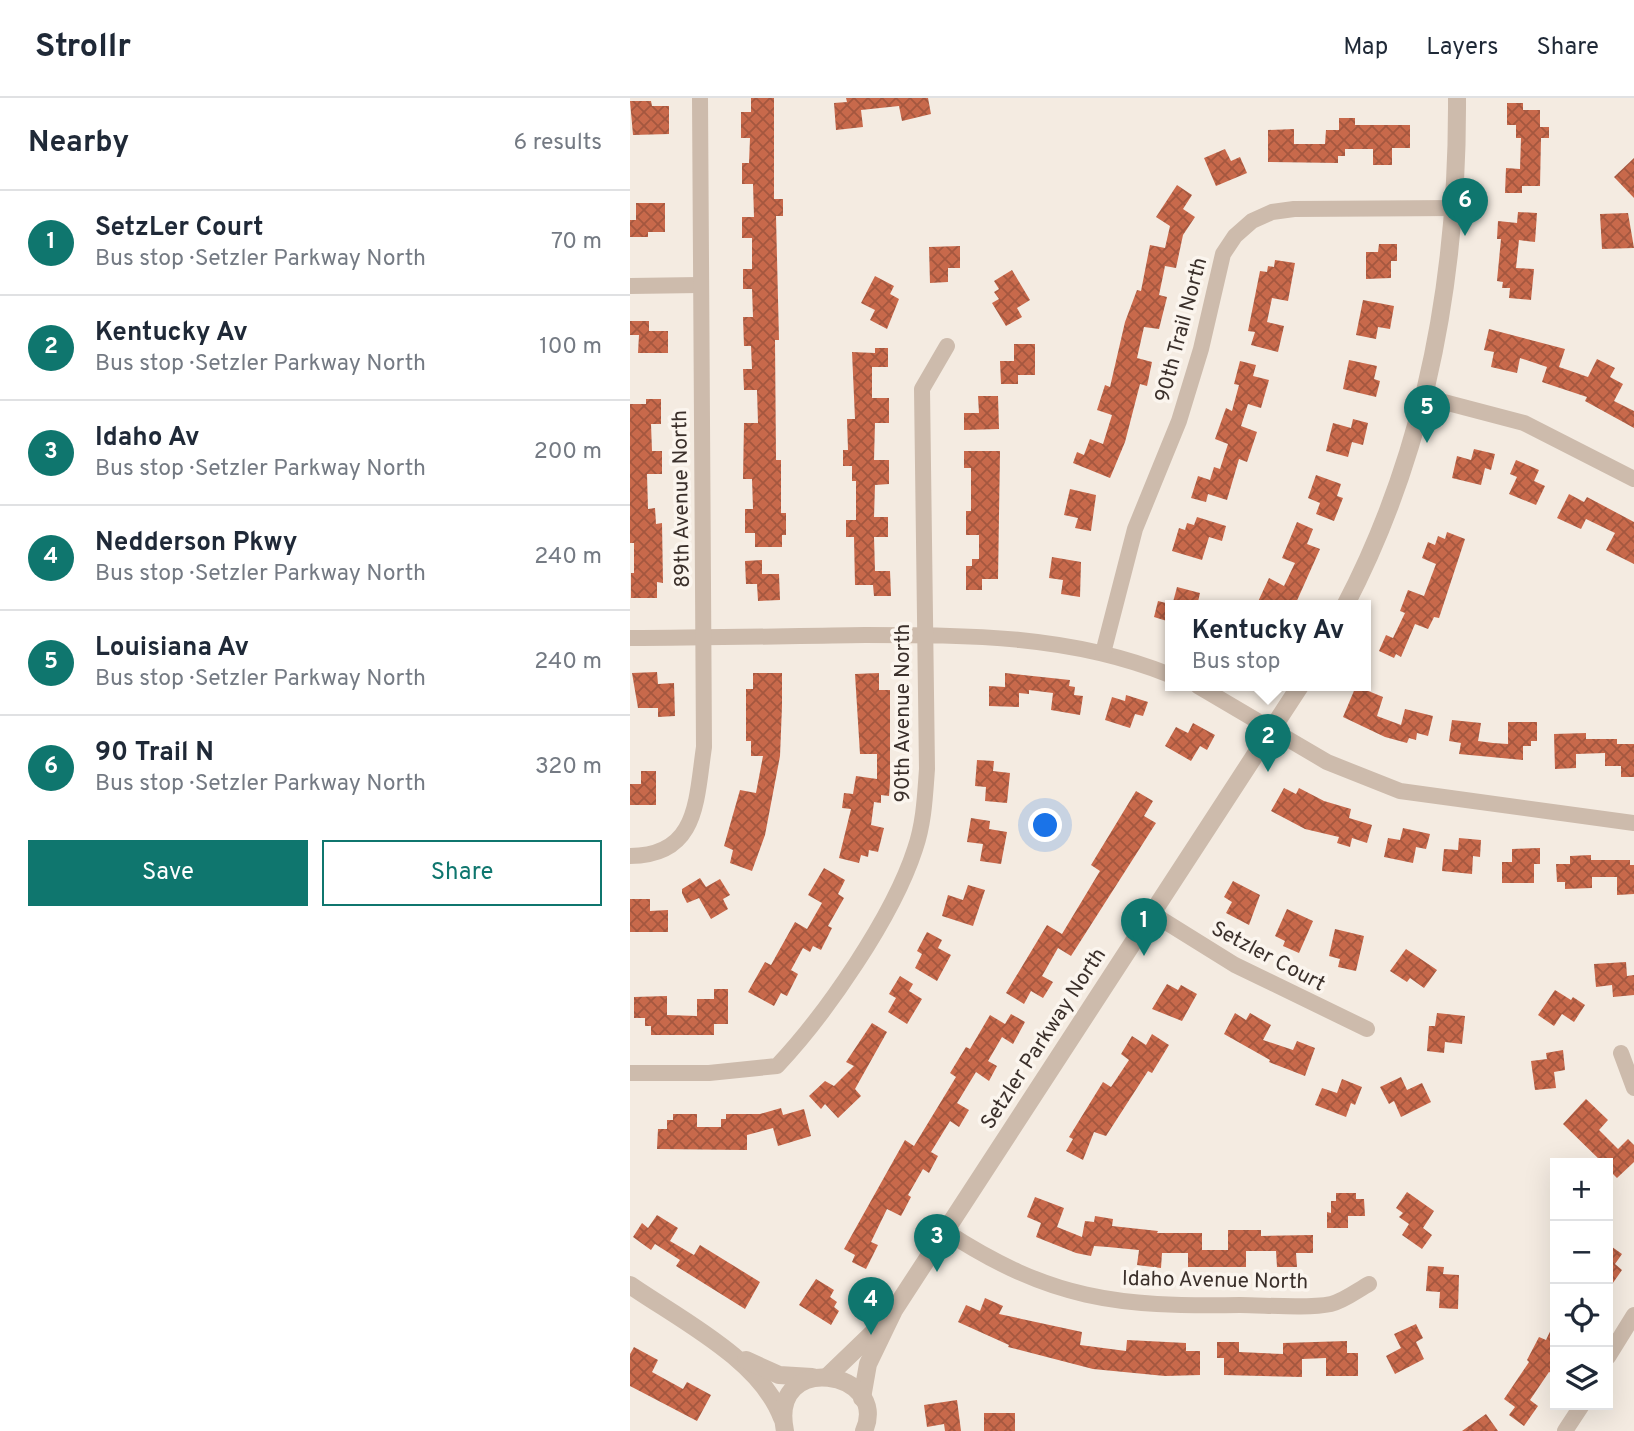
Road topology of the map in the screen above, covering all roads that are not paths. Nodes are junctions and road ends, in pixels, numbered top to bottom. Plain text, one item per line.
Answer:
1 (700, 98) edge
2 (1457, 98) edge
3 (1455, 208) junction
4 (700, 285) junction
5 (630, 286) edge
6 (947, 346) dead end
7 (1425, 397) junction
8 (1634, 479) edge
9 (1348, 600) edge
10 (925, 635) junction
11 (630, 638) edge
12 (705, 638) junction
13 (1103, 653) junction
14 (1165, 673) edge
15 (1207, 691) edge
16 (1297, 691) edge
17 (1273, 729) junction
18 (1634, 823) edge
19 (630, 856) edge
20 (1153, 914) junction
21 (1367, 1029) dead end
22 (1621, 1053) dead end
23 (630, 1073) edge
24 (1634, 1088) edge
25 (945, 1231) junction
26 (1369, 1284) dead end
27 (630, 1285) edge
28 (894, 1310) junction
29 (1634, 1315) edge
30 (1613, 1349) edge
31 (727, 1351) junction
32 (820, 1376) junction
33 (862, 1398) junction
34 (1579, 1410) edge
35 (783, 1424) edge
36 (867, 1429) edge
37 (1565, 1431) edge

1 - 4 street, 89th Avenue North
2 - 3 street
3 - 7 street
3 - 13 street, 90th Trail North
4 - 5 street
4 - 12 street, 89th Avenue North
6 - 10 street, 90th Avenue North
7 - 8 street
7 - 9 street
10 - 12 street
10 - 13 street
10 - 23 street, 90th Avenue North
11 - 12 street
12 - 19 street, 89th Avenue North
13 - 14 street
15 - 17 street
16 - 17 street, Setzler Parkway North
17 - 18 street
17 - 20 street, Setzler Parkway North
20 - 21 street, Setzler Court
20 - 25 street, Setzler Parkway North
22 - 24 street
25 - 26 street, Idaho Avenue North
25 - 28 street, Setzler Parkway North
27 - 31 street
28 - 32 street, Setzler Parkway North
28 - 33 street, Setzler Parkway North
29 - 30 street
31 - 32 street
31 - 35 street
32 - 33 street
32 - 35 street, Setzler Parkway North
33 - 36 street, Setzler Parkway North
34 - 37 street

